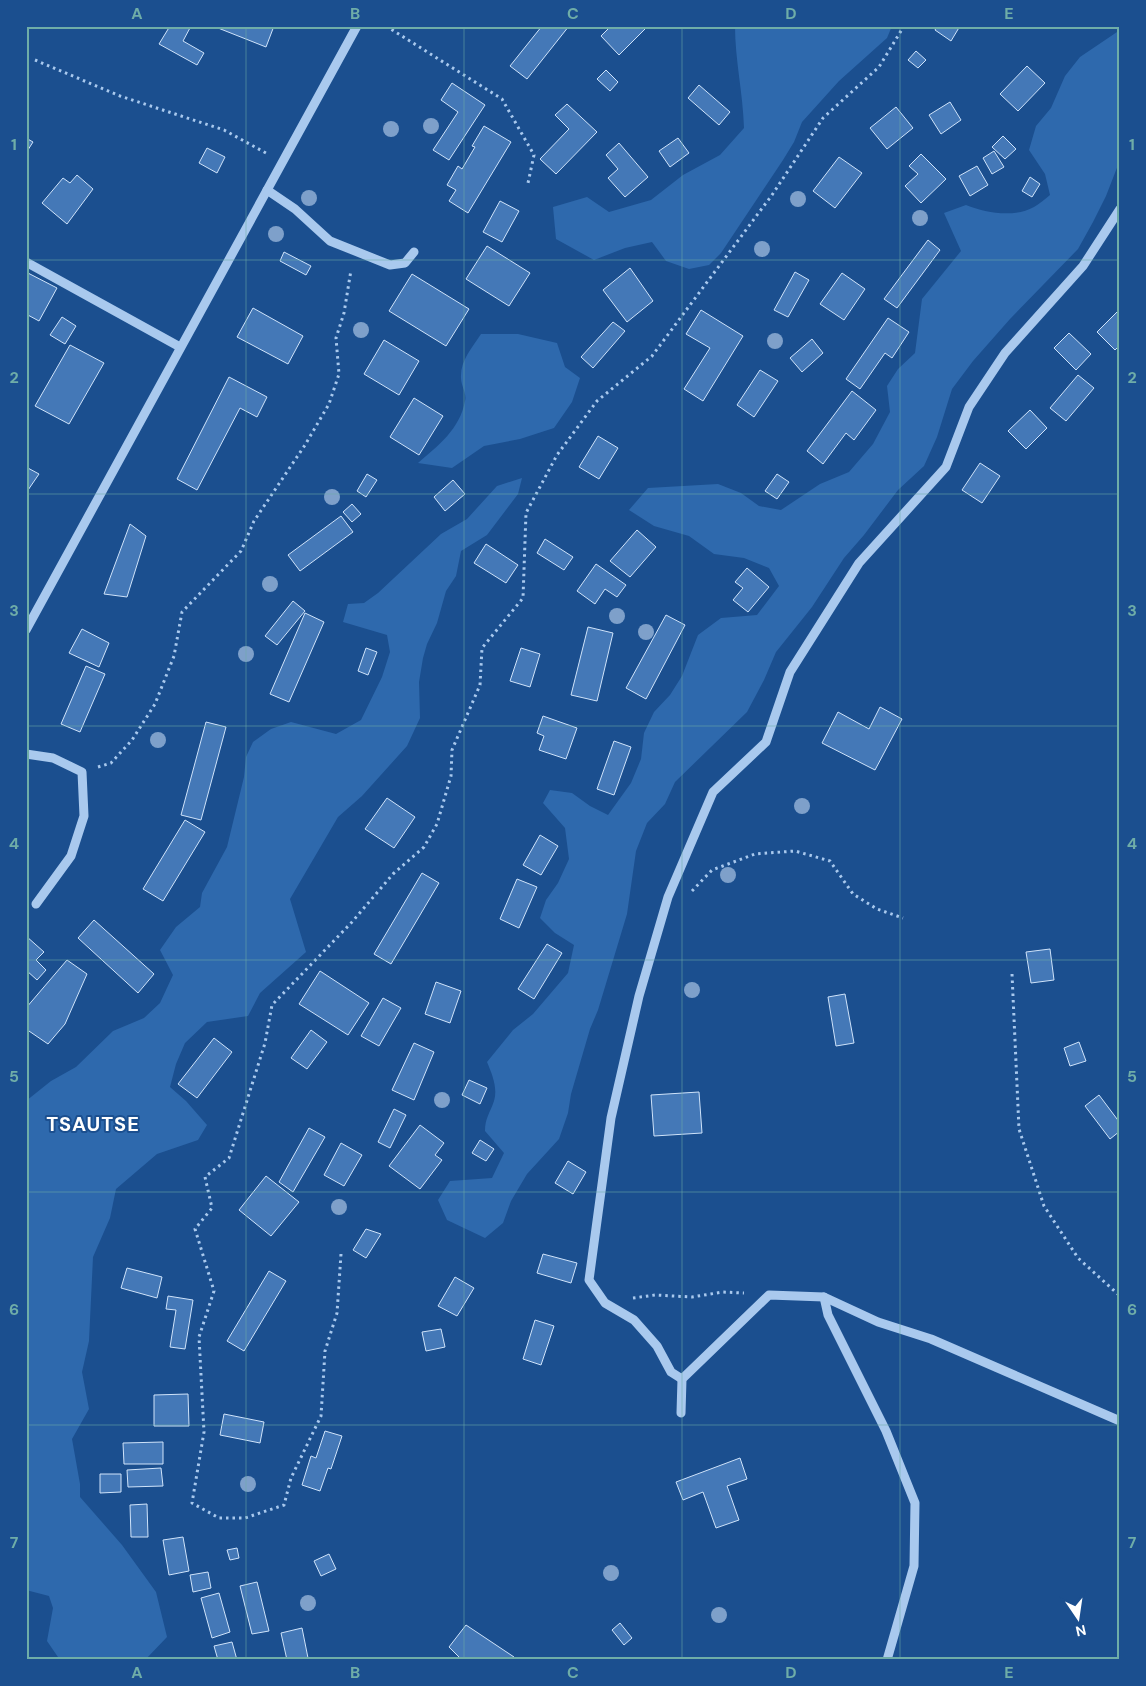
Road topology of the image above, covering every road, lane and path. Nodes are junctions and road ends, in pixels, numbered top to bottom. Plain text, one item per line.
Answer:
1 (357, 26) edge
2 (386, 26) edge
3 (904, 26) edge
4 (35, 60) dead end
5 (282, 162) junction
6 (528, 183) dead end
7 (266, 190) junction
8 (1120, 208) edge
9 (354, 252) junction
10 (414, 252) dead end
11 (26, 262) edge
12 (180, 347) junction
13 (26, 630) edge
14 (26, 754) edge
15 (82, 772) junction
16 (36, 904) dead end
17 (666, 905) junction
18 (903, 918) dead end
19 (1012, 974) dead end
20 (341, 1254) dead end
21 (769, 1295) junction
22 (1120, 1296) edge
23 (824, 1297) junction
24 (605, 1303) junction
25 (682, 1379) junction
26 (681, 1413) dead end
27 (1120, 1421) edge
28 (887, 1660) edge

1 - 5 street
2 - 6 path
3 - 20 path
4 - 5 path
5 - 7 street
7 - 9 street
7 - 12 street
8 - 17 street
9 - 10 street
9 - 15 path
11 - 12 street
12 - 13 street
14 - 15 street
15 - 16 street
17 - 18 path
17 - 24 street
19 - 22 path
21 - 23 street
21 - 24 path
21 - 25 street
23 - 27 street
23 - 28 street
24 - 25 street
25 - 26 street

